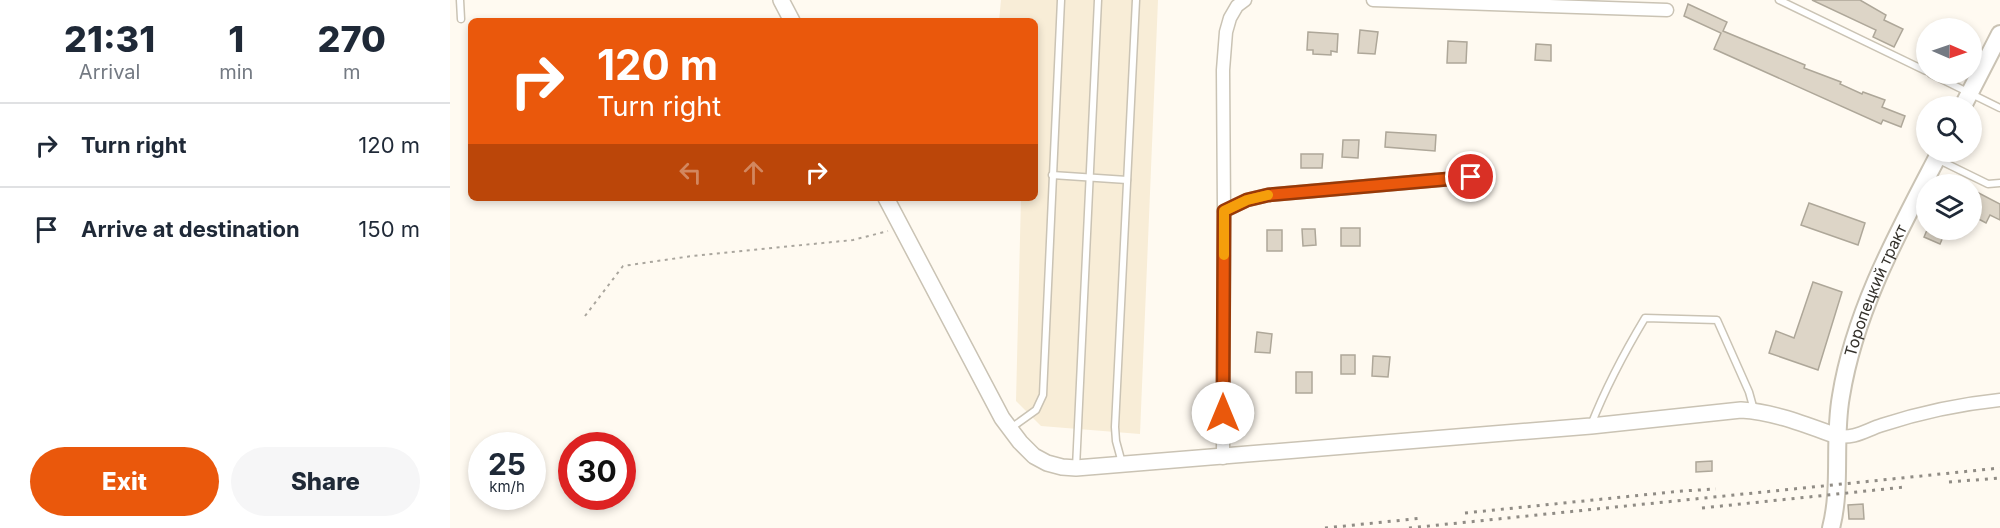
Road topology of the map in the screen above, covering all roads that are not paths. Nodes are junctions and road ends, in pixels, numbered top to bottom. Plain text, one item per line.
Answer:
1 (460, 0) edge
2 (781, 0) edge
3 (1061, 0) edge
4 (1098, 0) edge
5 (1136, 0) edge
6 (1245, 0) edge
7 (1374, 0) edge
8 (1779, 0) edge
9 (1667, 10) dead end
10 (790, 18) edge
11 (461, 19) dead end
12 (2000, 34) edge
13 (1916, 66) edge
14 (1945, 84) edge
15 (1961, 96) edge
16 (1969, 96) edge
17 (1982, 104) edge
18 (2000, 108) edge
19 (1935, 162) edge
20 (1950, 162) edge
21 (1052, 175) junction
22 (1089, 177) junction
23 (1471, 177) dead end
24 (1127, 180) junction
25 (2000, 183) edge
26 (888, 201) edge
27 (1224, 211) junction
28 (2000, 400) edge
29 (1754, 411) junction
30 (1590, 426) junction
31 (1010, 429) junction
32 (1837, 436) junction
33 (1223, 458) junction
34 (1123, 465) junction
35 (1076, 468) junction
36 (1831, 528) edge

1 - 11 lane
2 - 10 street
3 - 21 lane
4 - 22 lane
5 - 24 lane
6 - 27 street
7 - 9 street
8 - 13 lane
12 - 16 main road
14 - 15 lane
17 - 18 lane
19 - 32 main road, Торопецкий тракт
20 - 25 lane
21 - 22 lane
21 - 31 lane
22 - 24 lane
22 - 35 lane
23 - 27 street
24 - 34 lane
26 - 31 street
27 - 33 street
28 - 32 street
29 - 30 street
29 - 30 lane
29 - 32 street
30 - 33 street
31 - 35 street
32 - 36 main road, Торопецкий тракт
33 - 34 street
34 - 35 street

